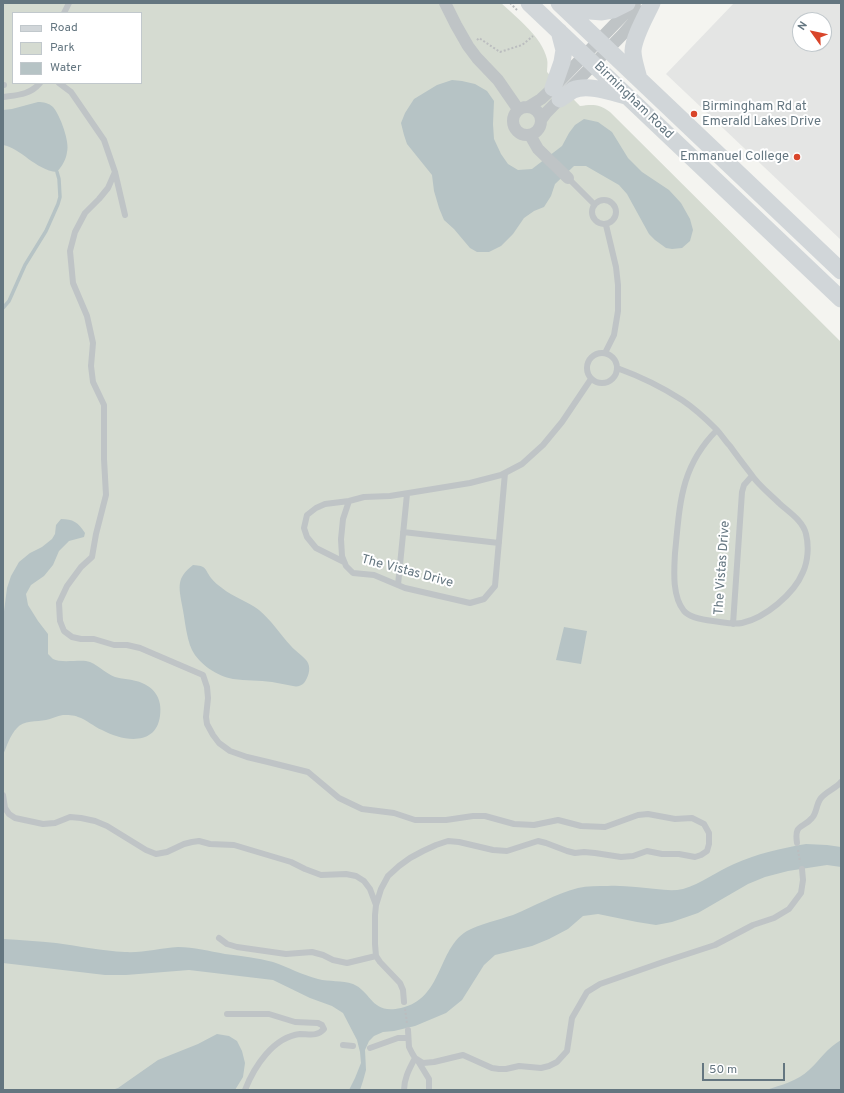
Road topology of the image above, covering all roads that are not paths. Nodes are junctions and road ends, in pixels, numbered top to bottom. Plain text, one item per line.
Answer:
1 (69, 3) edge
2 (445, 3) edge
3 (529, 3) edge
4 (627, 3) edge
5 (635, 3) edge
6 (652, 3) edge
7 (562, 6) edge
8 (64, 12) edge
9 (559, 31) junction
10 (603, 45) junction
11 (589, 60) junction
12 (639, 79) junction
13 (39, 84) edge
14 (60, 84) edge
15 (557, 93) junction
16 (3, 97) edge
17 (628, 97) junction
18 (523, 108) junction
19 (541, 120) junction
20 (530, 135) junction
21 (115, 172) junction
22 (568, 178) joint
23 (594, 204) junction
24 (125, 215) dead end
25 (606, 225) junction
26 (841, 271) edge
27 (841, 299) edge
28 (605, 353) junction
29 (617, 368) junction
30 (591, 379) junction
31 (717, 430) junction
32 (505, 472) junction
33 (752, 476) junction
34 (407, 494) junction
35 (349, 501) junction
36 (403, 532) junction
37 (499, 543) junction
38 (344, 562) junction
39 (398, 585) junction
40 (733, 624) junction
41 (841, 782) edge
42 (3, 796) edge
43 (797, 843) road end
44 (802, 869) road end
45 (376, 905) junction
46 (219, 938) dead end
47 (376, 956) junction
48 (404, 1002) road end
49 (226, 1014) dead end
50 (408, 1030) road end
51 (408, 1038) junction
52 (343, 1045) dead end
53 (353, 1046) dead end
54 (370, 1048) dead end
55 (417, 1059) junction
56 (245, 1090) edge
57 (404, 1090) edge
58 (429, 1090) edge

1 - 8 lane
2 - 18 street
3 - 9 street, Birmingham Road
4 - 7 street
5 - 10 street
6 - 10 street
6 - 12 street
7 - 10 street, Birmingham Road
9 - 11 street, Birmingham Road
9 - 15 street
10 - 11 street
10 - 12 street, Birmingham Road
11 - 15 street
11 - 17 street, Birmingham Road
12 - 26 street, Birmingham Road
13 - 16 lane
14 - 21 lane
15 - 17 street
15 - 18 street
15 - 19 street
17 - 27 street, Birmingham Road
18 - 19 street
18 - 20 street
19 - 20 street
20 - 22 street
21 - 24 lane
21 - 45 lane
22 - 23 lane
23 - 25 lane
23 - 25 lane
25 - 28 lane
28 - 29 lane
28 - 30 lane
29 - 30 lane
29 - 31 lane, The Vistas Drive
30 - 32 lane
31 - 33 lane, The Vistas Drive
31 - 40 lane
32 - 34 lane
32 - 37 lane, The Vistas Drive
33 - 40 lane, The Vistas Drive
33 - 40 lane, The Vistas Drive
34 - 35 lane
34 - 36 lane
35 - 38 lane, The Vistas Drive
35 - 38 lane
36 - 37 lane
36 - 39 lane
37 - 39 lane, The Vistas Drive
38 - 39 lane, The Vistas Drive
41 - 43 lane
42 - 45 lane
44 - 55 lane
45 - 47 lane
46 - 47 lane
47 - 48 lane
49 - 56 lane
50 - 51 lane
51 - 54 lane
51 - 55 lane
52 - 53 lane
55 - 57 lane
55 - 58 lane

